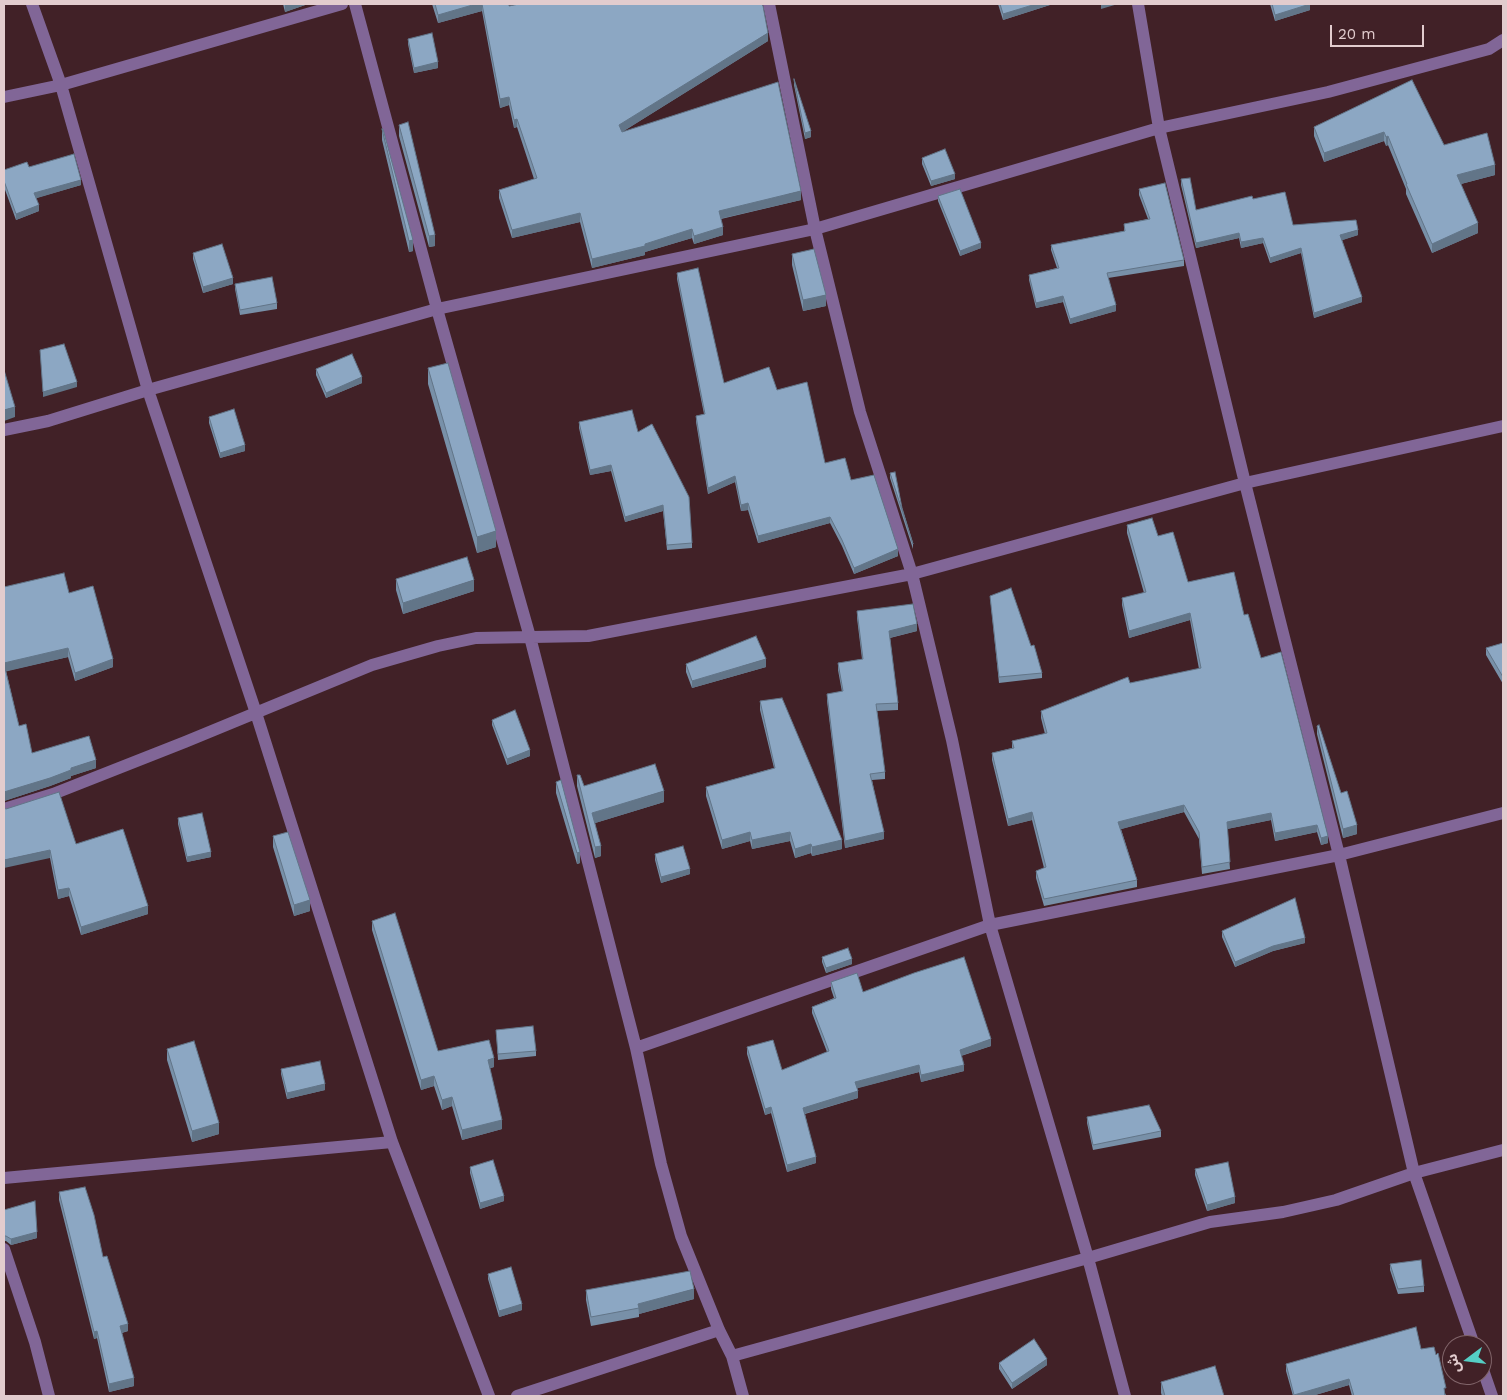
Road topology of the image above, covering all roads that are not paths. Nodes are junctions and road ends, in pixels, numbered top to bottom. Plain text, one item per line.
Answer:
1 (32, 4) edge
2 (342, 4) edge
3 (355, 4) edge
4 (769, 4) edge
5 (1138, 4) edge
6 (1503, 40) edge
7 (61, 85) junction
8 (4, 97) edge
9 (1159, 128) junction
10 (815, 230) junction
11 (437, 309) junction
12 (148, 390) junction
13 (1503, 426) edge
14 (4, 430) edge
15 (1245, 483) junction
16 (912, 574) junction
17 (530, 637) junction
18 (256, 713) junction
19 (4, 809) edge
20 (1503, 813) edge
21 (1338, 855) junction
22 (990, 925) junction
23 (636, 1048) junction
24 (392, 1142) junction
25 (1503, 1150) edge
26 (1414, 1172) junction
27 (4, 1178) edge
28 (4, 1249) edge
29 (1088, 1258) junction
30 (720, 1330) junction
31 (1471, 1335) edge
32 (732, 1356) junction
33 (49, 1396) edge
34 (489, 1396) edge
35 (517, 1396) edge
36 (743, 1396) edge
37 (1125, 1396) edge

1 - 7 street
2 - 7 street
3 - 11 street
4 - 10 street
5 - 9 street
6 - 9 street
7 - 8 street
7 - 12 street
9 - 10 street
9 - 15 street
10 - 11 street
10 - 16 street
11 - 12 street
11 - 17 street
12 - 14 street
12 - 18 street
13 - 15 street
15 - 16 street
15 - 21 street
16 - 17 street
16 - 22 street
17 - 18 street
17 - 23 street
18 - 19 street
18 - 24 street
20 - 21 street
21 - 22 street
21 - 26 street
22 - 23 street
22 - 29 street
23 - 30 street
24 - 27 street
24 - 34 street
25 - 26 street
26 - 29 street
26 - 31 street
28 - 33 street
29 - 32 street
29 - 37 street
30 - 32 street
30 - 35 street
32 - 36 street

